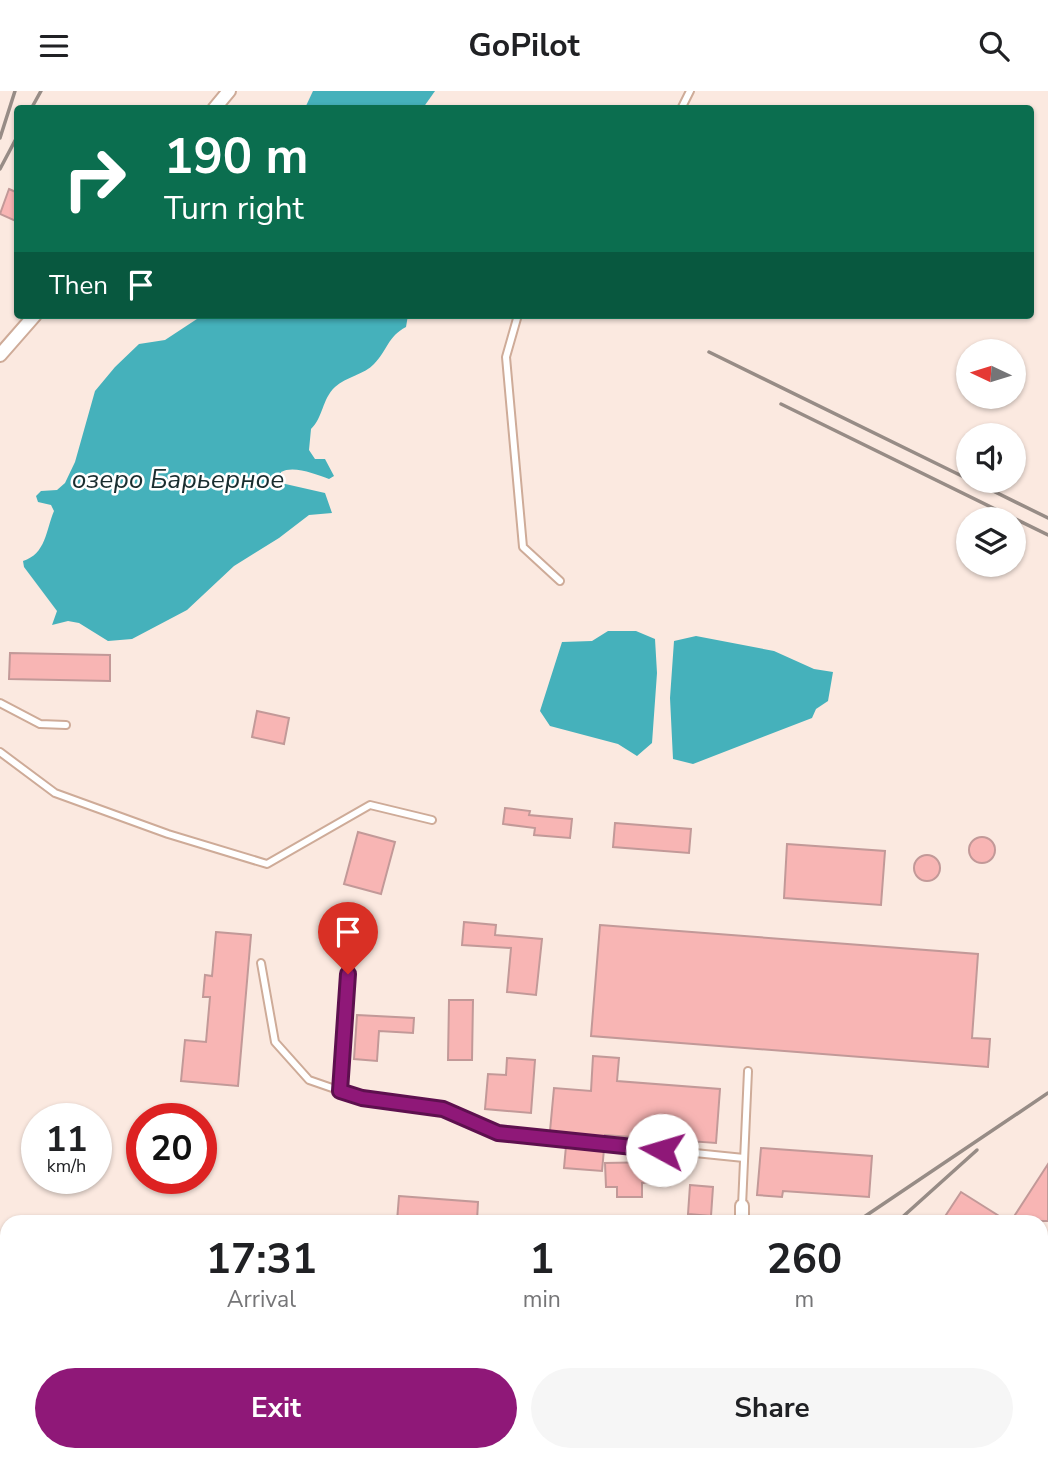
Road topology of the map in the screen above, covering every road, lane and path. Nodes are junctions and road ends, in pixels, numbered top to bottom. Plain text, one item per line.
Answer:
1 (229, 91) edge
2 (217, 105) edge
3 (32, 319) edge
4 (517, 319) edge
5 (0, 355) edge
6 (560, 581) dead end
7 (0, 703) edge
8 (66, 725) dead end
9 (0, 752) edge
10 (432, 820) dead end
11 (261, 963) dead end
12 (348, 974) dead end
13 (748, 1071) dead end
14 (340, 1091) junction
15 (744, 1158) junction
16 (742, 1206) joint
17 (742, 1215) edge

1 - 2 street
3 - 5 street
4 - 6 lane
7 - 8 lane
9 - 10 lane
11 - 14 lane
12 - 14 lane
13 - 15 lane
14 - 15 lane
15 - 16 lane
16 - 17 street

